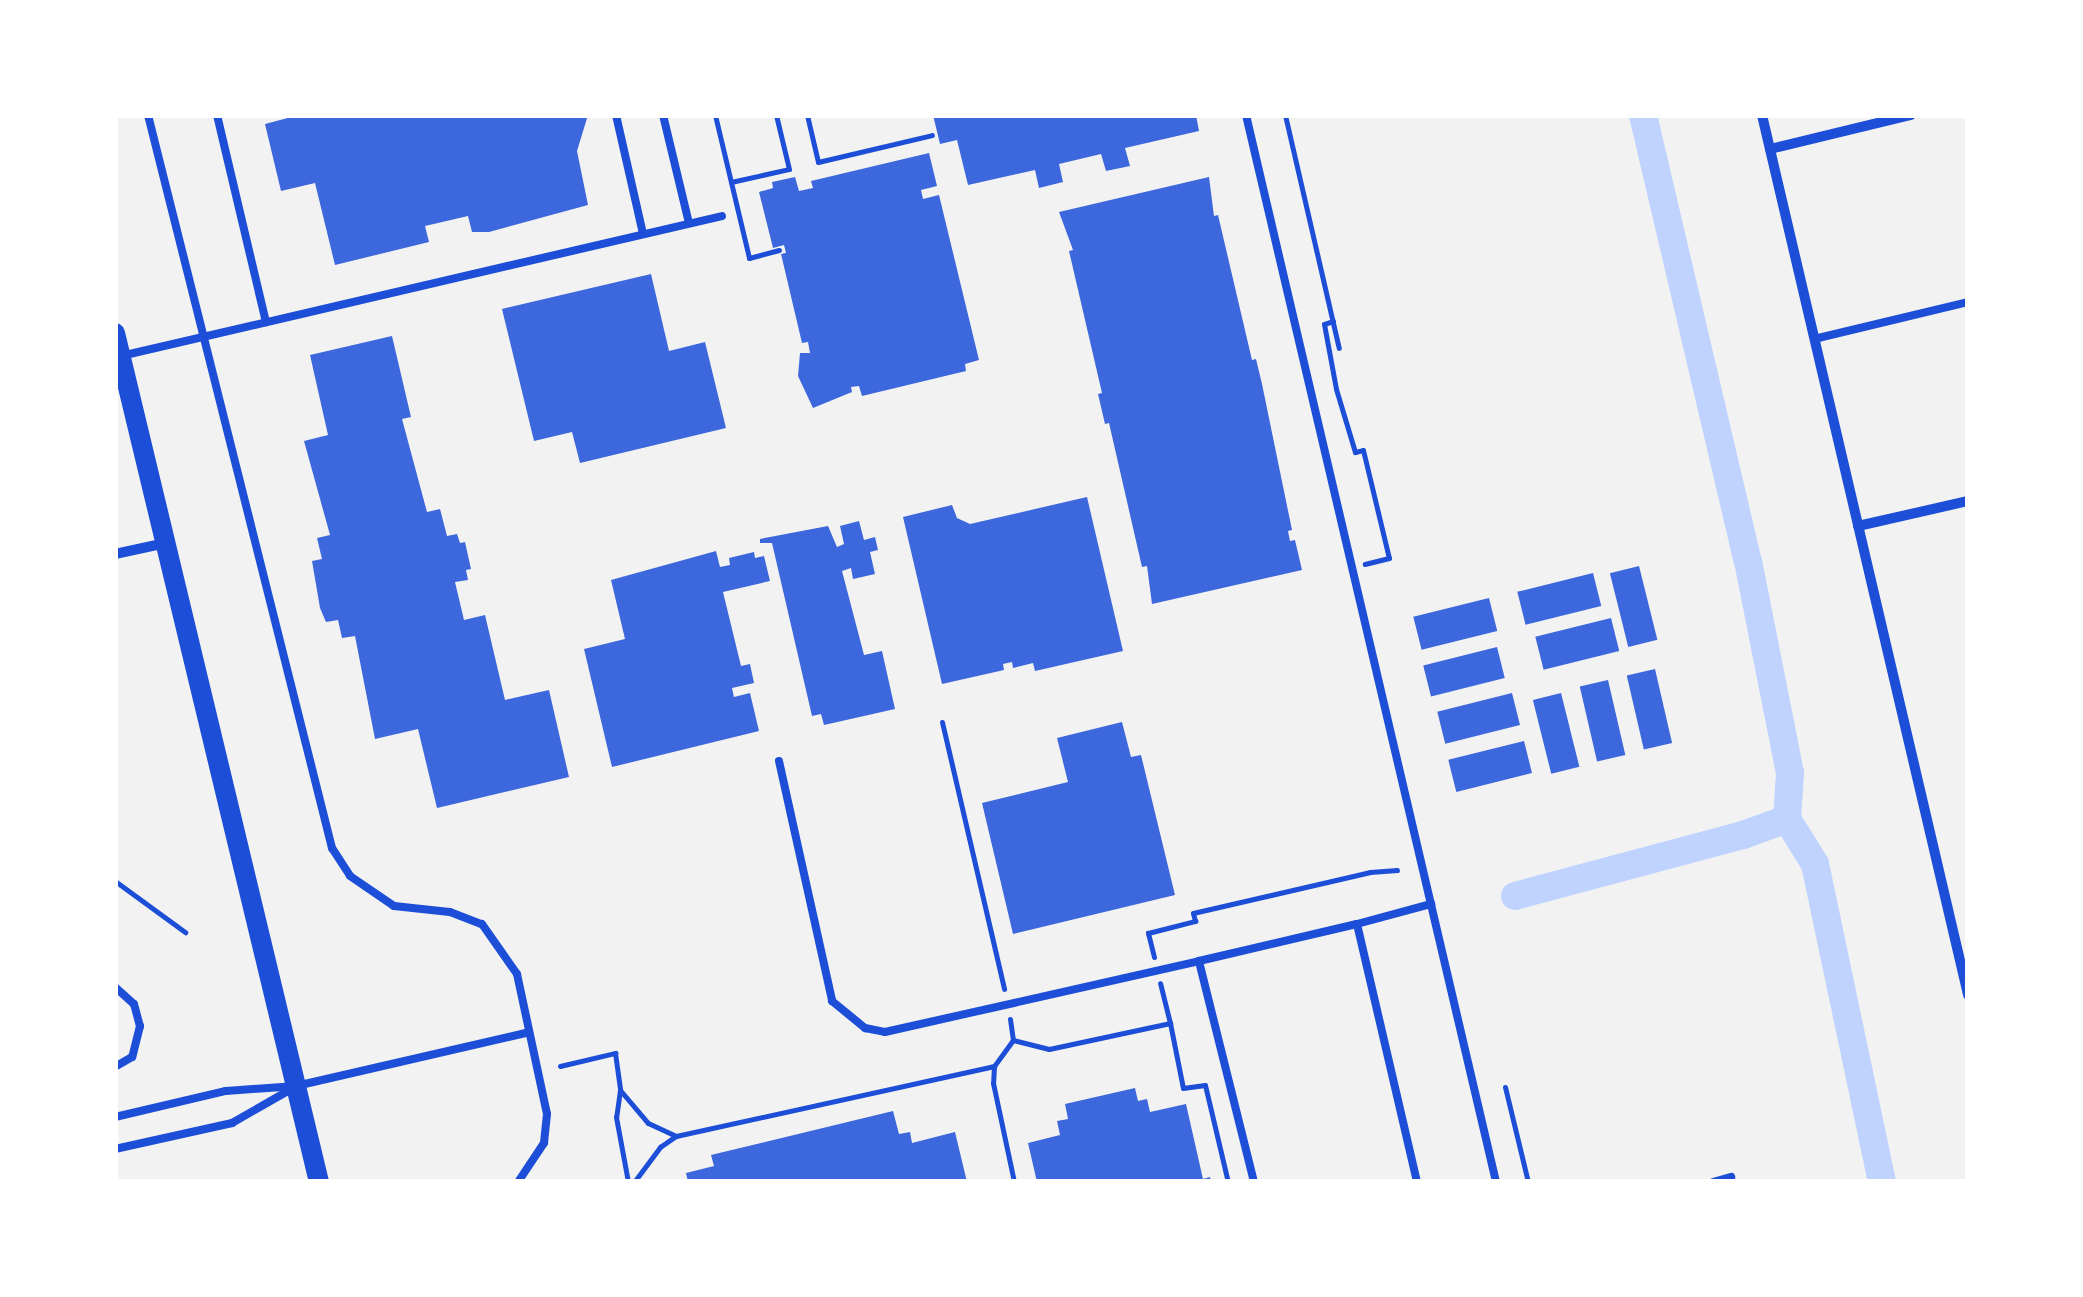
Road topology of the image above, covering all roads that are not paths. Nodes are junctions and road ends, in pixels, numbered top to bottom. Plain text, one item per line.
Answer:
1 (148, 115) edge
2 (216, 115) edge
3 (616, 115) edge
4 (663, 115) edge
5 (1246, 115) edge
6 (1762, 115) edge
7 (1911, 115) edge
8 (1770, 149) junction
9 (722, 216) dead end
10 (689, 224) junction
11 (643, 234) junction
12 (1968, 302) edge
13 (266, 322) junction
14 (115, 333) edge
15 (206, 336) junction
16 (1814, 339) junction
17 (121, 356) junction
18 (1968, 501) edge
19 (1858, 526) junction
20 (167, 543) junction
21 (115, 554) edge
22 (779, 761) dead end
23 (1431, 904) junction
24 (1357, 924) junction
25 (1200, 961) junction
26 (115, 988) edge
27 (1968, 995) edge
28 (529, 1032) junction
29 (115, 1067) edge
30 (296, 1086) junction
31 (115, 1117) edge
32 (115, 1149) edge
33 (1731, 1177) dead end
34 (319, 1182) edge
35 (518, 1182) edge
36 (1254, 1182) edge
37 (1416, 1182) edge
38 (1496, 1182) edge
39 (1713, 1182) edge

1 - 15 lane
2 - 13 lane
3 - 11 lane
4 - 10 lane
5 - 23 lane
6 - 8 street
7 - 8 street
8 - 16 street
9 - 10 lane
10 - 11 lane
11 - 13 lane
12 - 16 lane
13 - 15 lane
14 - 17 main road
15 - 17 lane
15 - 28 lane
16 - 19 street
17 - 20 main road
18 - 19 street
19 - 27 street
20 - 21 street
20 - 30 main road
22 - 25 lane
23 - 24 lane
23 - 38 lane
24 - 25 lane
24 - 37 lane
25 - 36 lane
26 - 29 lane
28 - 30 lane
28 - 35 lane
30 - 31 lane
30 - 32 lane
30 - 34 main road
33 - 39 lane

